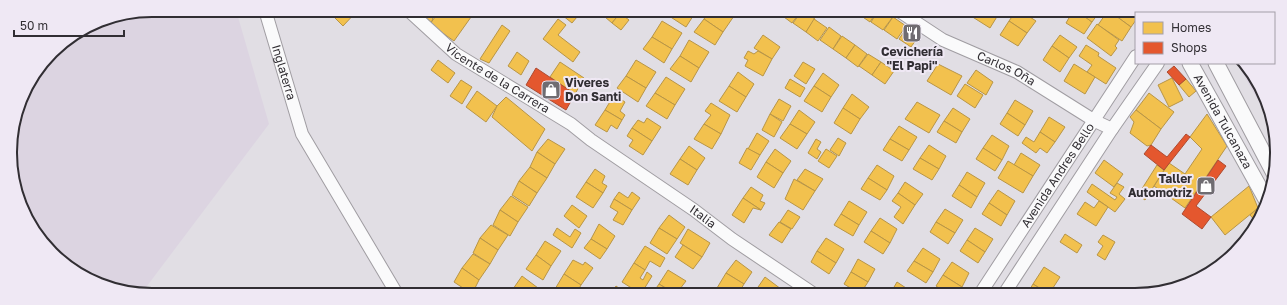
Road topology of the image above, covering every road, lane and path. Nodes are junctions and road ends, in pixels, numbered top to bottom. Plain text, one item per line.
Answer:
1 (267, 17) edge
2 (416, 17) edge
3 (908, 17) edge
4 (1135, 58) edge
5 (1157, 64) edge
6 (1191, 64) edge
7 (1217, 64) edge
8 (1095, 121) junction
9 (1112, 129) junction
10 (592, 140) joint
11 (1270, 165) edge
12 (1263, 194) edge
13 (393, 288) edge
14 (805, 288) edge
15 (984, 288) edge
16 (1008, 288) edge

1 - 13 street, Inglaterra
2 - 10 street, Vicente de la Carrera
3 - 8 street, Carlos Oña
4 - 8 street, Avenida Andres Bello
5 - 9 street, Avenida Andres Bello
6 - 12 street, Avenida Tulcanaza
7 - 11 street, Avenida Tulcanaza
8 - 9 street, Carlos Oña
8 - 15 street, Avenida Andres Bello
9 - 16 street, Avenida Andres Bello
10 - 14 street, Italia

